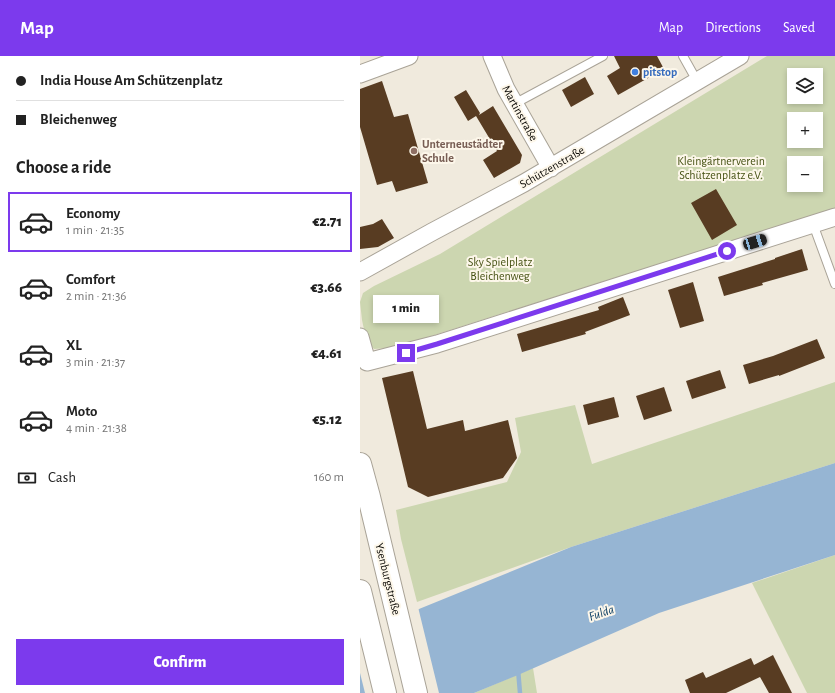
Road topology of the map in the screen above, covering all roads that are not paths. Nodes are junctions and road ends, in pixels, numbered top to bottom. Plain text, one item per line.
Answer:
1 (410, 56) edge
2 (492, 56) edge
3 (603, 56) edge
4 (683, 56) edge
5 (740, 56) edge
6 (360, 74) edge
7 (697, 81) junction
8 (514, 104) junction
9 (551, 168) junction
10 (835, 217) edge
11 (813, 224) junction
12 (360, 272) edge
13 (835, 284) edge
14 (360, 337) edge
15 (360, 464) edge
16 (360, 591) edge
17 (385, 693) edge
18 (416, 693) edge

1 - 6 street
2 - 8 street, Martinstraße
3 - 8 lane
4 - 7 lane
5 - 7 street, Schützenstraße
7 - 9 street, Schützenstraße
8 - 9 street, Martinstraße
9 - 12 street, Schützenstraße
10 - 11 street
11 - 13 lane
11 - 14 street
15 - 18 main road, Ysenburgstraße
16 - 17 main road

